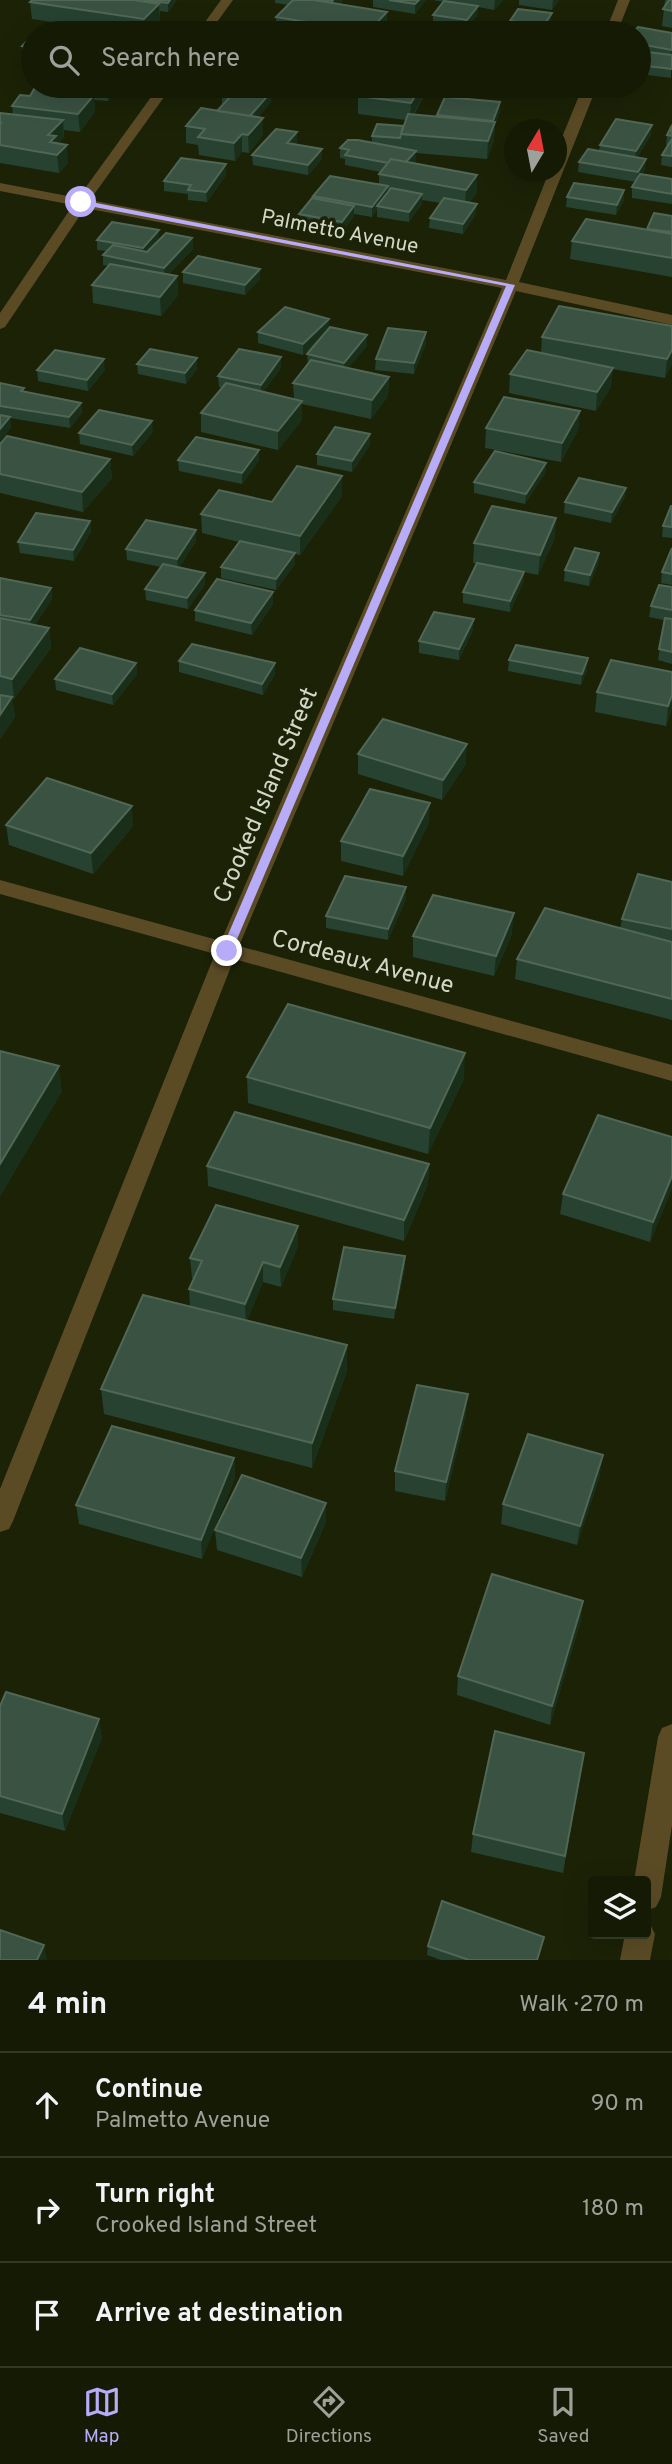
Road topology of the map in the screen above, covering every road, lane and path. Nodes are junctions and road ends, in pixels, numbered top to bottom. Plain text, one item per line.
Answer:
1 (227, 0) edge
2 (624, 0) edge
3 (212, 21) edge
4 (616, 21) edge
5 (156, 98) edge
6 (585, 98) edge
7 (567, 144) edge
8 (552, 182) edge
9 (0, 187) edge
10 (81, 202) junction
11 (511, 285) junction
12 (672, 320) edge
13 (1, 322) edge
14 (0, 887) edge
15 (227, 951) junction
16 (672, 1073) edge
17 (0, 1521) edge
18 (672, 1737) edge
19 (649, 1876) edge
20 (639, 1939) edge
21 (635, 1960) edge

1 - 3 street
2 - 4 street
5 - 10 street
6 - 7 street, Crooked Island Street
8 - 11 street, Crooked Island Street
9 - 10 street, Palmetto Avenue
10 - 11 street, Palmetto Avenue
10 - 13 street
11 - 12 street, Palmetto Avenue
11 - 15 street, Crooked Island Street
14 - 15 street, Cordeaux Avenue
15 - 16 street, Cordeaux Avenue
15 - 17 street, Crooked Island Street
18 - 19 street
20 - 21 street

